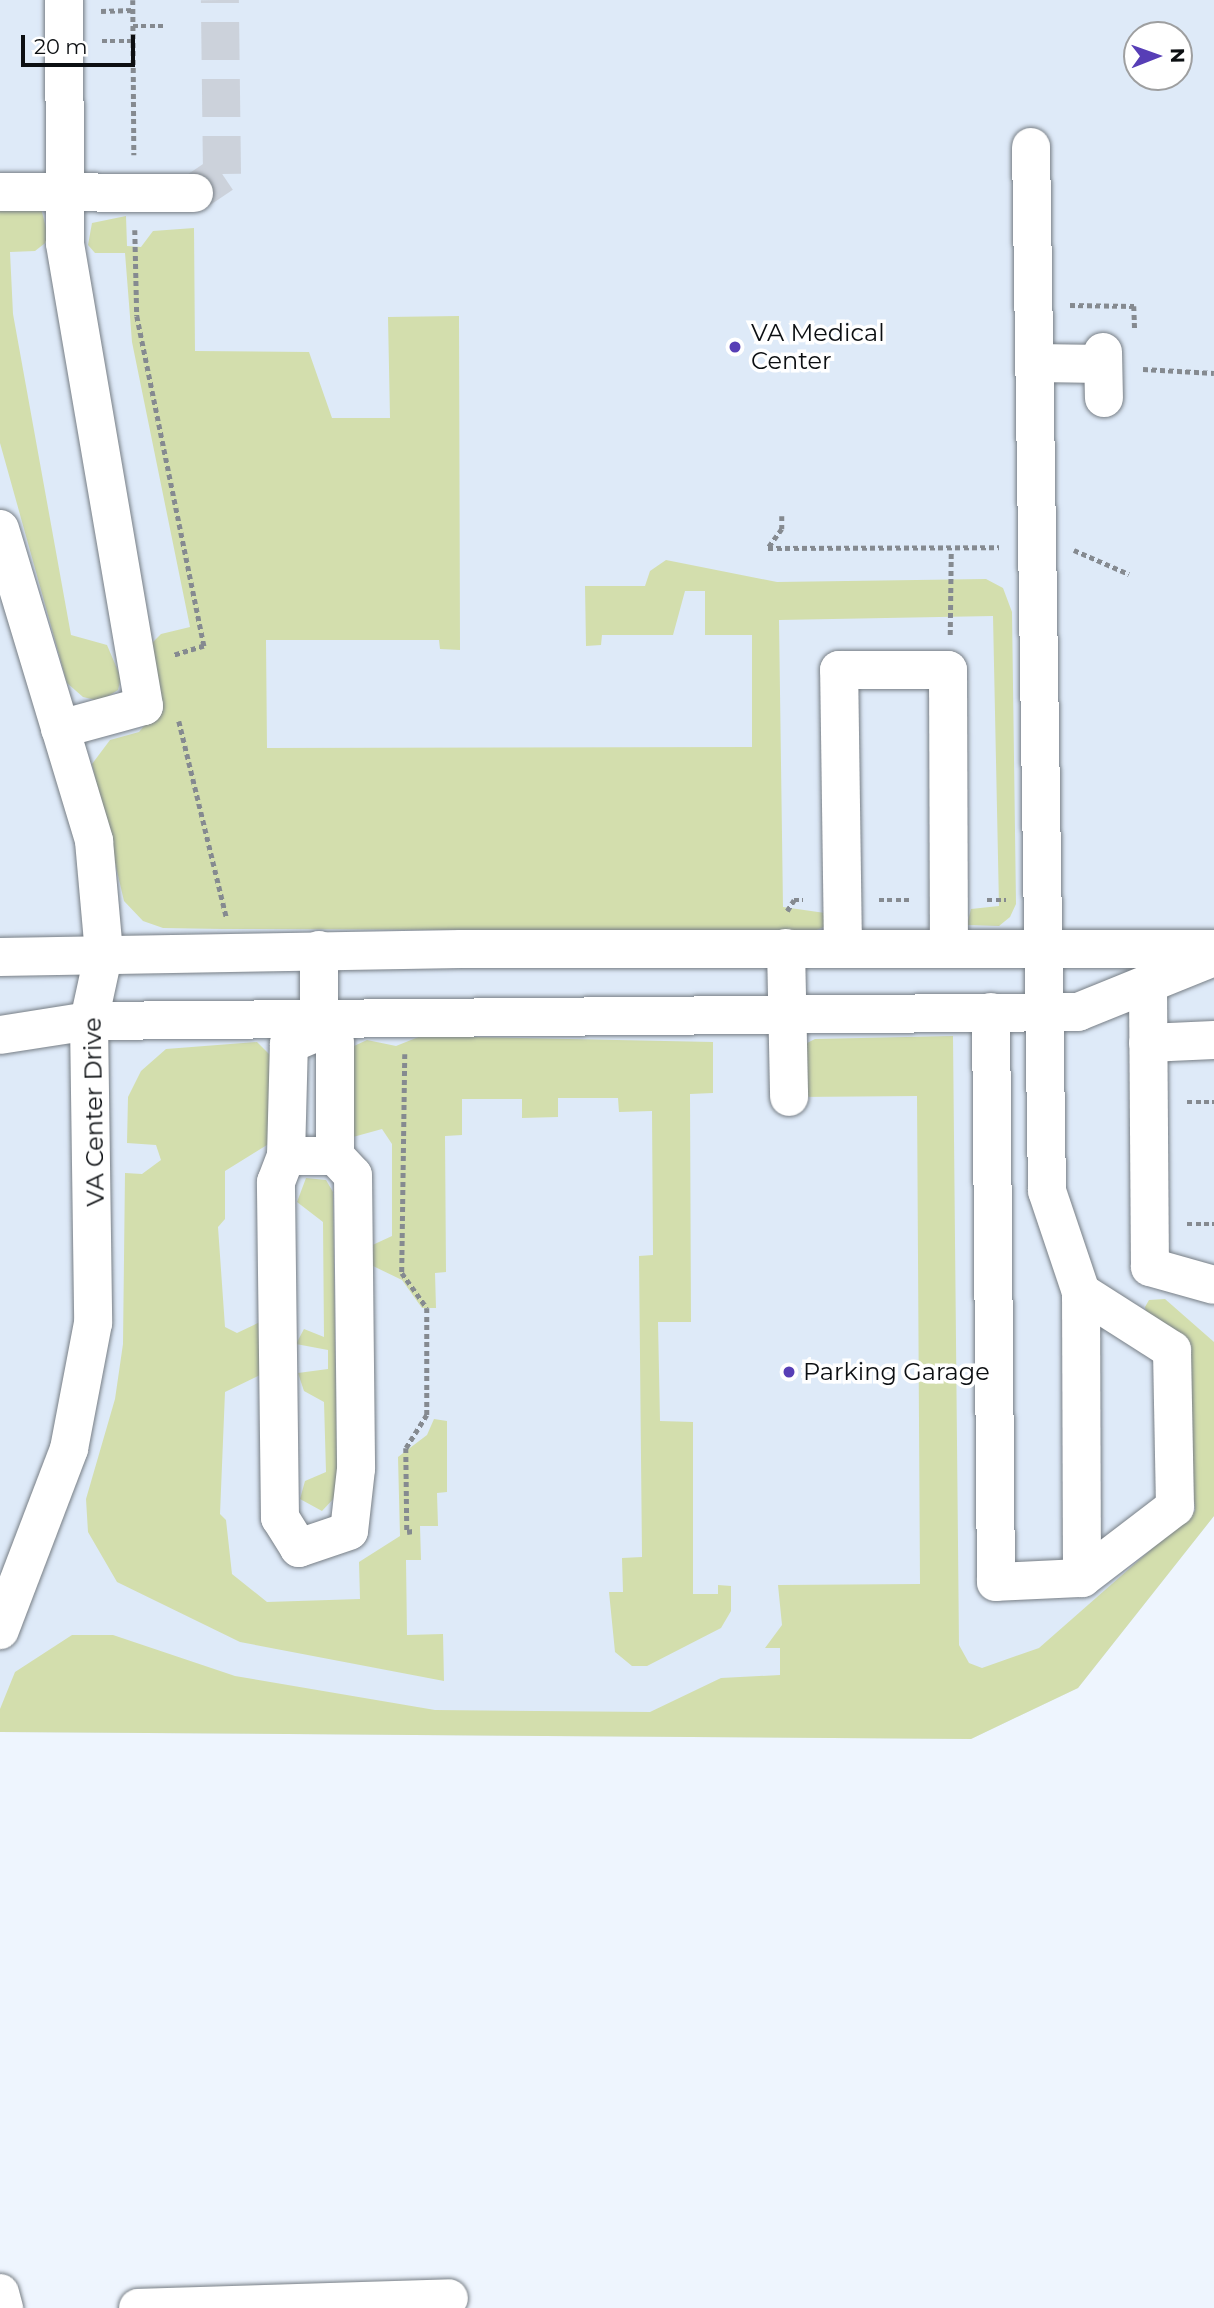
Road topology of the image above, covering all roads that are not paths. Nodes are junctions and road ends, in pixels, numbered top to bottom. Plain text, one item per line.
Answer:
1 (78, 8) edge
2 (1031, 146) dead end
3 (0, 191) edge
4 (65, 192) junction
5 (194, 193) tunnel mouth
6 (1036, 363) junction
7 (1103, 371) dead end
8 (0, 529) edge
9 (60, 729) junction
10 (784, 933) junction
11 (843, 948) junction
12 (949, 948) junction
13 (1043, 948) junction
14 (1214, 949) edge
15 (319, 950) junction
16 (104, 952) junction
17 (0, 957) edge
18 (1214, 957) edge
19 (1148, 987) junction
20 (991, 1012) junction
21 (1042, 1012) junction
22 (787, 1013) junction
23 (89, 1021) junction
24 (319, 1024) junction
25 (0, 1035) edge
26 (1214, 1040) edge
27 (1148, 1043) junction
28 (789, 1097) dead end
29 (286, 1156) junction
30 (335, 1156) junction
31 (1150, 1267) junction
32 (1214, 1285) edge
33 (1081, 1292) junction
34 (1125, 1320) junction
35 (1082, 1578) junction
36 (0, 1630) edge
37 (0, 2293) edge
38 (449, 2298) dead end
39 (4, 2308) edge
40 (138, 2308) edge

1 - 4 street
2 - 6 street
3 - 4 street
4 - 5 street
4 - 9 street
6 - 7 street
6 - 13 street
8 - 9 street, VA Center Drive
9 - 16 street, VA Center Drive
10 - 11 street
10 - 15 street
10 - 22 street
11 - 12 street
11 - 12 street
12 - 13 street
13 - 14 street
13 - 21 street
15 - 16 street
15 - 24 street
16 - 17 street
16 - 23 street, VA Center Drive
18 - 19 street
19 - 21 street
19 - 27 street
20 - 21 street
20 - 22 street
20 - 35 street
21 - 33 street
22 - 24 street
22 - 28 street
23 - 24 street
23 - 25 street
23 - 36 street, VA Center Drive
24 - 29 street
24 - 30 street
26 - 27 street
27 - 31 street
29 - 30 street
29 - 30 street
31 - 32 street
31 - 34 street
33 - 34 street
33 - 35 street
34 - 35 street
37 - 39 street
38 - 40 street

